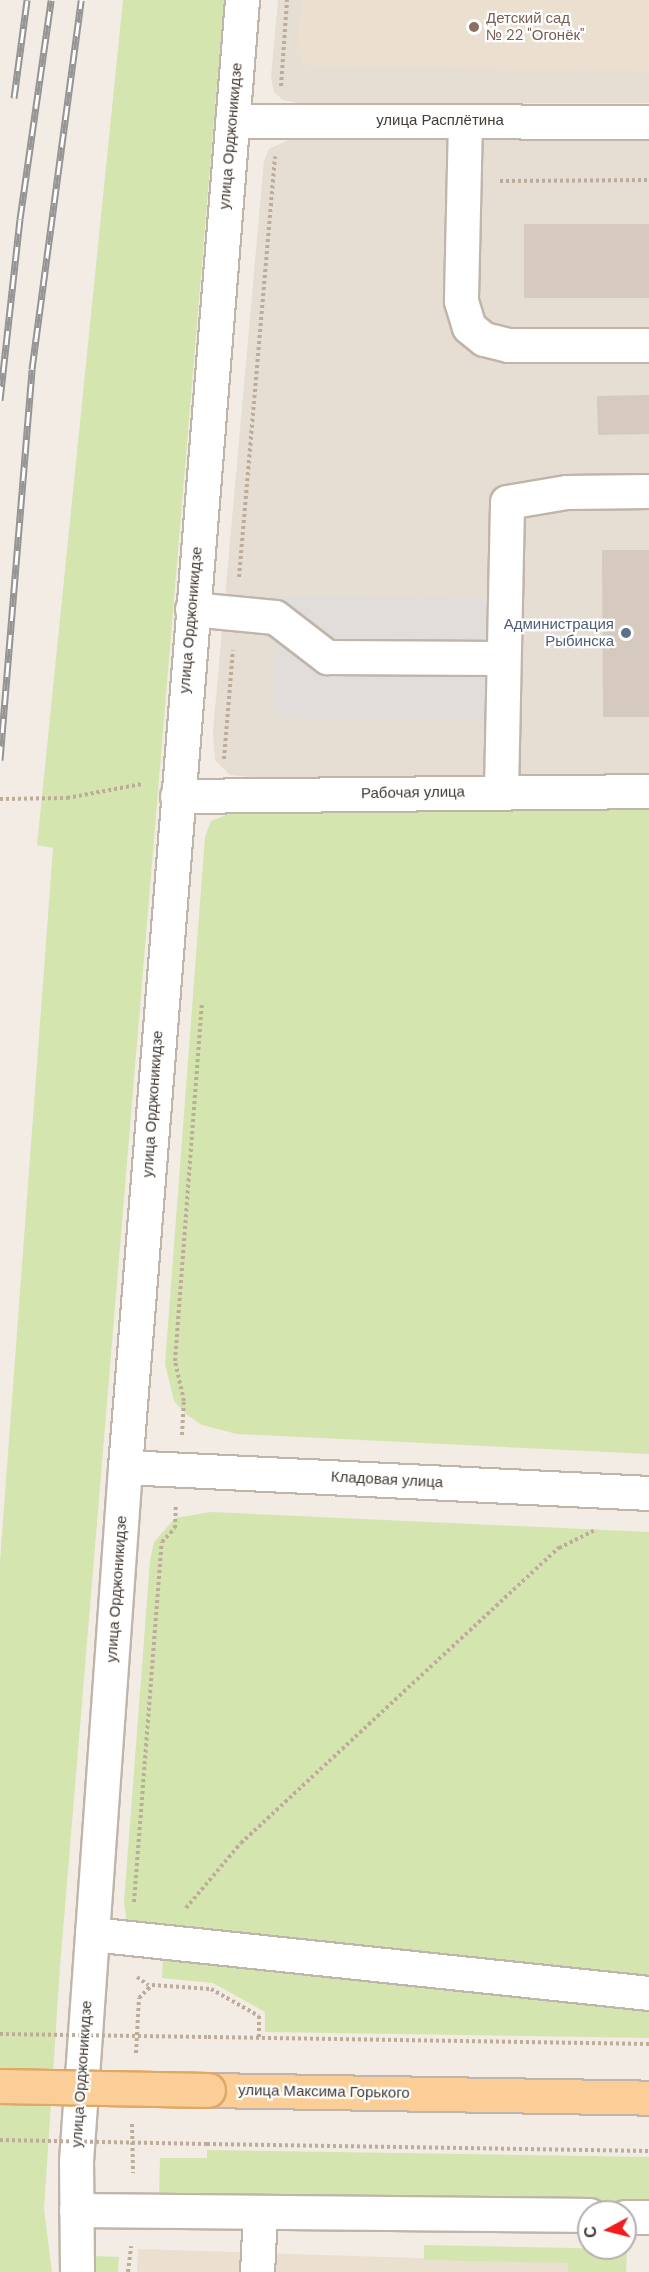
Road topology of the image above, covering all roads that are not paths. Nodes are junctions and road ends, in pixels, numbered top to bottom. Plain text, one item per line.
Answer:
1 (242, 0) edge
2 (232, 121) junction
3 (465, 122) junction
4 (649, 122) edge
5 (649, 345) edge
6 (649, 491) edge
7 (192, 609) junction
8 (502, 658) junction
9 (178, 788) junction
10 (649, 790) edge
11 (501, 791) junction
12 (125, 1467) junction
13 (649, 1493) edge
14 (92, 1934) junction
15 (649, 1993) edge
16 (0, 2086) edge
17 (649, 2098) edge
18 (76, 2210) junction
19 (260, 2212) junction
20 (577, 2215) edge
21 (77, 2272) edge
22 (257, 2272) edge

1 - 2 street, улица Орджоникидзе
2 - 3 street, улица Расплётина
2 - 7 street, улица Орджоникидзе
3 - 4 street, улица Расплётина
3 - 5 street
6 - 8 street
7 - 8 street
7 - 9 street, улица Орджоникидзе
8 - 11 street
9 - 11 street, Рабочая улица
9 - 12 street, улица Орджоникидзе
10 - 11 street, Рабочая улица
12 - 13 street, Кладовая улица
12 - 14 street, улица Орджоникидзе
14 - 15 street
14 - 18 street, улица Орджоникидзе
16 - 17 main road, улица Максима Горького, bridge
18 - 19 street
18 - 21 street, улица Орджоникидзе
19 - 20 street
19 - 22 street

